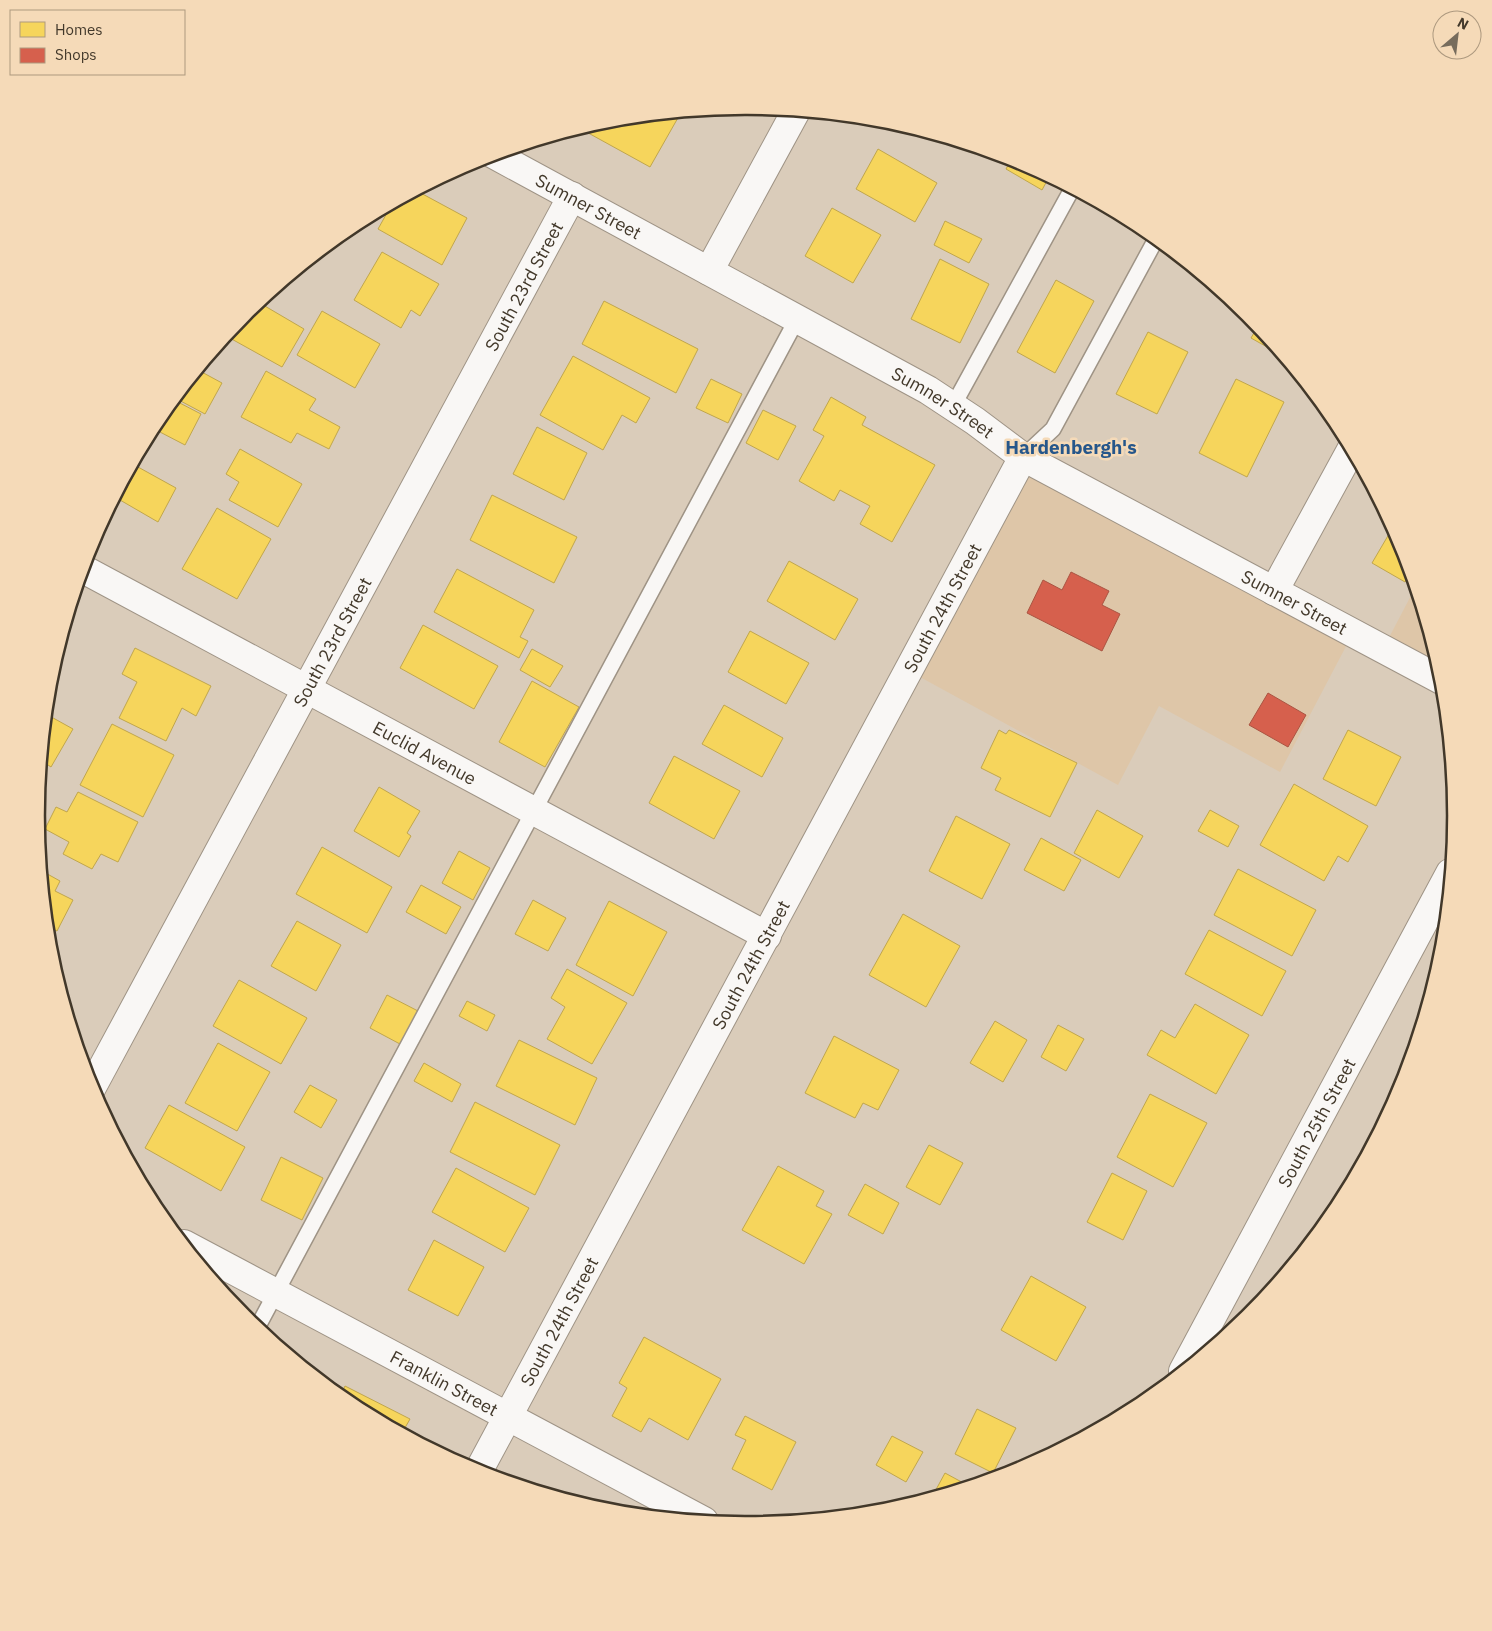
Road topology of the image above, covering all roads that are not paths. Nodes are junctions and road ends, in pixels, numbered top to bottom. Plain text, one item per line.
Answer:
1 (793, 116) edge
2 (502, 159) edge
3 (1069, 194) edge
4 (572, 196) junction
5 (1153, 245) edge
6 (709, 271) junction
7 (797, 319) junction
8 (953, 406) junction
9 (1348, 456) edge
10 (1023, 457) junction
11 (89, 572) edge
12 (1274, 591) junction
13 (1433, 676) edge
14 (306, 689) junction
15 (533, 811) junction
16 (1443, 886) edge
17 (767, 936) junction
18 (96, 1079) edge
19 (197, 1251) edge
20 (276, 1292) junction
21 (261, 1321) edge
22 (1190, 1358) edge
23 (509, 1416) junction
24 (482, 1465) edge
25 (691, 1514) edge

1 - 6 street
2 - 4 street, Sumner Street
3 - 8 lane
4 - 6 street, Sumner Street
4 - 14 street, South 23rd Street
5 - 10 lane
6 - 7 street, Sumner Street
7 - 8 street, Sumner Street
7 - 15 lane
8 - 10 street, Sumner Street
9 - 12 street
10 - 12 street, Sumner Street
10 - 17 street, South 24th Street
11 - 14 street, Euclid Avenue
12 - 13 street, Sumner Street
14 - 15 street, Euclid Avenue
14 - 18 street, South 23rd Street
15 - 17 street, Euclid Avenue
15 - 20 lane
16 - 22 street, South 25th Street
17 - 23 street, South 24th Street
19 - 20 street, Franklin Street
20 - 21 lane
20 - 23 street, Franklin Street
23 - 24 street, South 24th Street
23 - 25 street, Franklin Street

